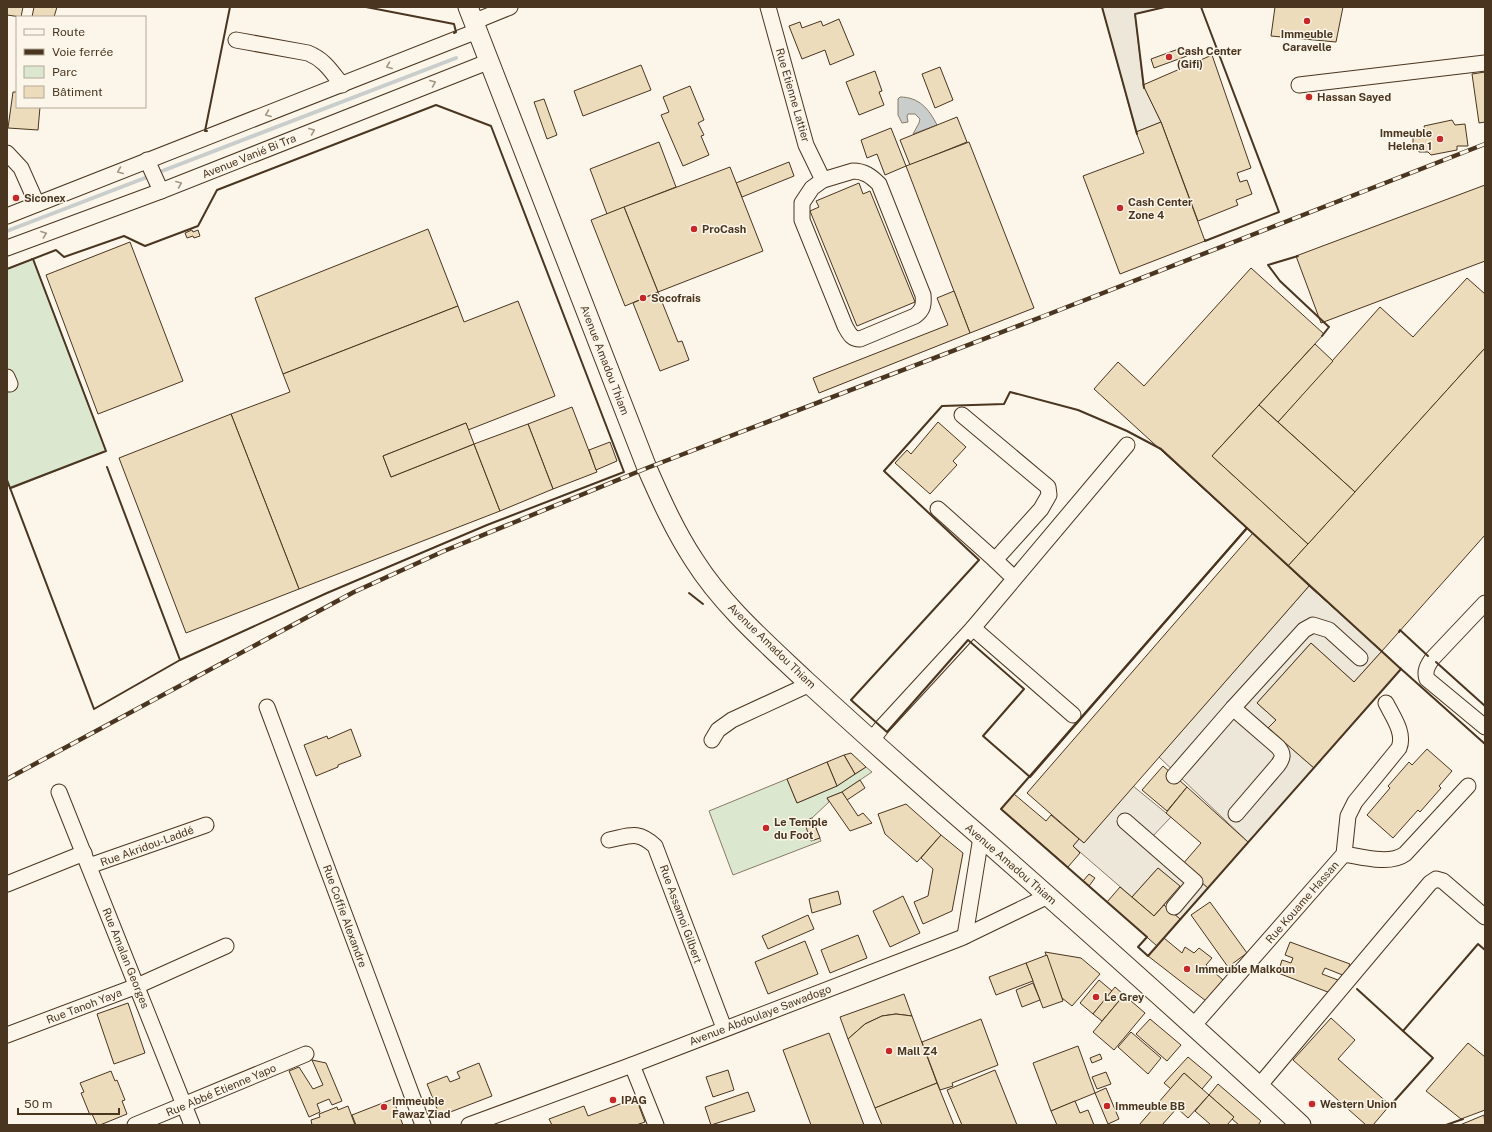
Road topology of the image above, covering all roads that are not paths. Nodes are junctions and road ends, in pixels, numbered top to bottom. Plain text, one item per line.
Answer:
1 (510, 7) edge
2 (768, 7) edge
3 (473, 20) edge
4 (236, 40) dead end
5 (490, 61) junction
6 (1485, 63) edge
7 (342, 85) junction
8 (1299, 85) dead end
9 (7, 153) edge
10 (148, 164) junction
11 (823, 180) junction
12 (159, 188) junction
13 (37, 204) junction
14 (7, 216) edge
15 (7, 248) edge
16 (962, 415) dead end
17 (1127, 445) dead end
18 (938, 509) dead end
19 (995, 560) junction
20 (1014, 578) junction
21 (1485, 603) edge
22 (973, 628) junction
23 (1360, 658) dead end
24 (810, 684) junction
25 (1386, 703) dead end
26 (267, 706) dead end
27 (1233, 708) junction
28 (1073, 715) dead end
29 (1485, 727) edge
30 (712, 740) dead end
31 (871, 741) junction
32 (1174, 776) dead end
33 (1468, 786) dead end
34 (59, 792) dead end
35 (1236, 814) dead end
36 (1125, 821) dead end
37 (206, 825) dead end
38 (981, 837) junction
39 (609, 840) dead end
40 (1344, 854) junction
41 (87, 860) junction
42 (7, 884) edge
43 (1048, 896) junction
44 (1174, 907) dead end
45 (1485, 917) edge
46 (965, 936) junction
47 (226, 946) dead end
48 (137, 986) junction
49 (1193, 1026) junction
50 (724, 1028) junction
51 (7, 1035) edge
52 (306, 1054) dead end
53 (632, 1065) junction
54 (1259, 1086) junction
55 (184, 1105) junction
56 (135, 1125) edge
57 (192, 1125) edge
58 (423, 1125) edge
59 (469, 1125) edge
60 (656, 1125) edge
61 (1301, 1125) edge

1 - 3 street
2 - 11 street, Rue Etienne Lattier
3 - 5 main road, Avenue Amadou Thiam
3 -> 7 street
4 - 7 street
12 -> 5 street, Avenue Vanié Bi Tra
5 - 24 main road, Avenue Amadou Thiam
6 - 8 street
7 -> 10 street
9 - 13 street
10 - 12 street
10 -> 13 street
11 - 11 street
15 -> 12 street, Avenue Vanié Bi Tra
13 - 14 street
16 - 19 street
17 - 20 street
18 - 19 street
19 - 20 street
20 - 22 street
21 - 29 street
22 - 28 street
22 - 31 street
23 - 27 street
24 - 30 street
24 - 31 main road, Avenue Amadou Thiam
25 - 40 street, Rue Kouame Hassan
26 - 58 street, Rue Coffie Alexandre
27 - 32 street
27 - 35 street
31 - 38 main road, Avenue Amadou Thiam
33 - 40 street
34 - 41 street, Rue Amalan Georges
36 - 44 street
37 - 41 street, Rue Akridou-Laddé
38 - 43 main road, Avenue Amadou Thiam
38 - 46 street
39 - 50 street, Rue Assamoi Gilbert
40 - 49 street, Rue Kouame Hassan
41 - 42 street, Rue Akridou-Laddé
41 - 48 street, Rue Amalan Georges
43 - 46 street, Avenue Abdoulaye Sawadogo
43 - 49 main road, Avenue Amadou Thiam
45 - 54 street
46 - 50 street, Avenue Abdoulaye Sawadogo
47 - 48 street, Rue Tanoh Yaya
48 - 51 street, Rue Tanoh Yaya
48 - 55 street, Rue Amalan Georges
49 - 54 main road, Avenue Amadou Thiam
50 - 53 street, Avenue Abdoulaye Sawadogo
52 - 55 street, Rue Abbé Etienne Yapo
53 - 59 street, Avenue Abdoulaye Sawadogo
53 - 60 street
54 - 61 main road, Avenue Amadou Thiam
55 - 56 street, Rue Abbé Etienne Yapo
55 - 57 street, Rue Amalan Georges

